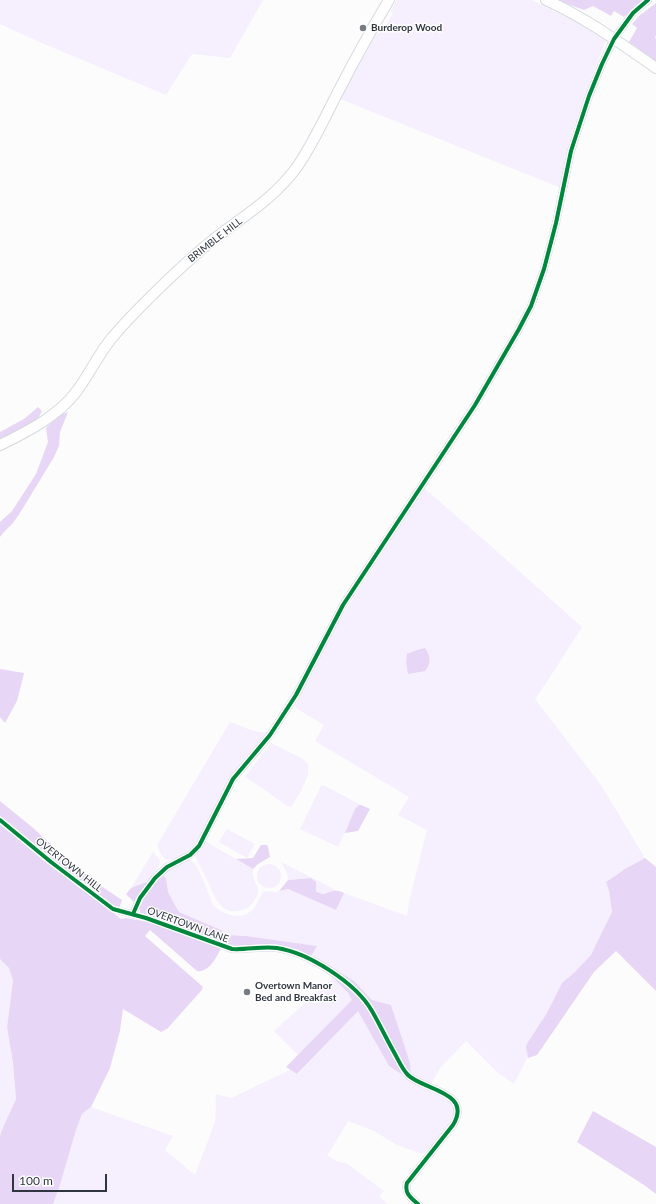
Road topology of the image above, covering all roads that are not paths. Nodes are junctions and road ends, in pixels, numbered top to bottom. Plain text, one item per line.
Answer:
1 (389, 0) edge
2 (546, 0) edge
3 (648, 0) edge
4 (614, 39) junction
5 (656, 68) edge
6 (0, 445) edge
7 (0, 820) edge
8 (133, 914) junction
9 (418, 1204) edge

1 - 6 main road, BRIMBLE HILL
2 - 4 main road
3 - 4 street
4 - 5 main road
4 - 8 street
7 - 8 street, OVERTOWN HILL
8 - 9 street, OVERTOWN LANE

